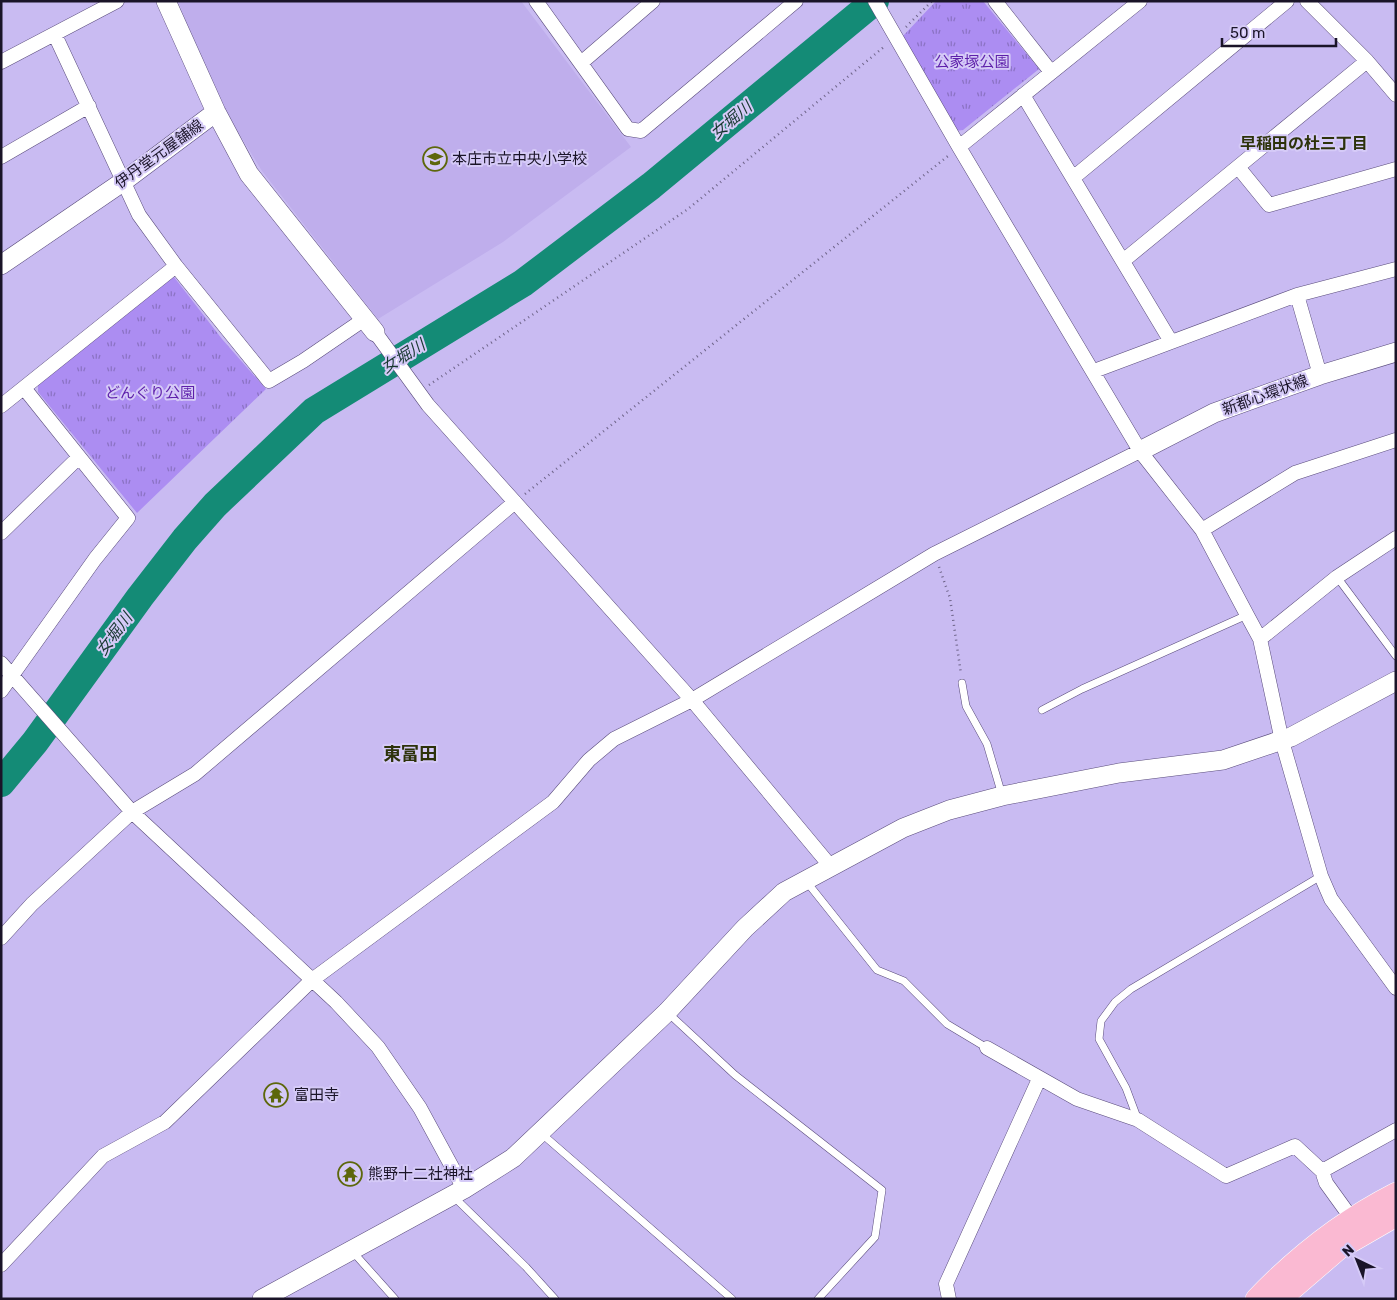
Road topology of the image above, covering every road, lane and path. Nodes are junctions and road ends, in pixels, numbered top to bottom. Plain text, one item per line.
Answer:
1 (117, 1) edge
2 (166, 1) edge
3 (536, 1) edge
4 (653, 1) edge
5 (796, 1) edge
6 (875, 1) edge
7 (932, 1) edge
8 (995, 1) edge
9 (1140, 1) edge
10 (1287, 1) edge
11 (1307, 1) edge
12 (55, 35) junction
13 (895, 35) junction
14 (1367, 61) junction
15 (1, 62) edge
16 (581, 63) junction
17 (1051, 72) junction
18 (1023, 95) junction
19 (1396, 95) edge
20 (89, 106) junction
21 (216, 112) junction
22 (959, 147) junction
23 (1, 157) edge
24 (1238, 167) junction
25 (1396, 169) edge
26 (1073, 178) junction
27 (124, 182) junction
28 (1123, 262) junction
29 (1, 265) edge
30 (176, 266) junction
31 (1396, 269) edge
32 (1297, 295) junction
33 (370, 325) junction
34 (1170, 340) junction
35 (1396, 352) edge
36 (1094, 370) junction
37 (1320, 375) junction
38 (24, 388) junction
39 (419, 392) junction
40 (1, 406) edge
41 (1396, 440) edge
42 (1140, 451) junction
43 (79, 458) junction
44 (515, 502) junction
45 (1202, 530) junction
46 (1, 533) edge
47 (1396, 538) edge
48 (934, 554) junction
49 (1337, 577) junction
50 (1247, 616) junction
51 (1260, 639) junction
52 (1396, 656) edge
53 (1, 663) edge
54 (12, 675) junction
55 (1396, 681) edge
56 (962, 683) joint
57 (1, 690) edge
58 (692, 700) junction
59 (1042, 710) dead end
60 (1282, 741) junction
61 (1002, 796) junction
62 (132, 812) junction
63 (832, 868) junction
64 (1321, 876) junction
65 (805, 881) junction
66 (1, 938) edge
67 (312, 980) junction
68 (1396, 988) edge
69 (667, 1012) junction
70 (987, 1048) joint
71 (1039, 1078) junction
72 (1138, 1120) junction
73 (1396, 1130) edge
74 (541, 1133) junction
75 (1322, 1171) junction
76 (458, 1192) junction
77 (1396, 1193) edge
78 (1396, 1216) edge
79 (1352, 1219) junction
80 (352, 1250) junction
81 (1, 1265) edge
82 (262, 1299) edge
83 (395, 1299) edge
84 (555, 1299) edge
85 (732, 1299) edge
86 (818, 1299) edge
87 (949, 1299) edge
88 (1256, 1299) edge
89 (1281, 1299) edge

1 - 12 street
2 - 21 street, 伊丹堂元屋舗線
3 - 16 street
4 - 16 street
5 - 16 street
6 - 13 street
7 - 13 path
8 - 17 street
9 - 17 street
10 - 26 street
11 - 14 street
12 - 15 street
12 - 20 street
13 - 22 street
13 - 39 path
14 - 19 street
14 - 24 street
17 - 18 street
18 - 22 street
18 - 26 street
20 - 23 street
20 - 27 street
21 - 27 street, 伊丹堂元屋舗線
21 - 33 street
22 - 36 street
22 - 44 path
24 - 25 street
24 - 28 street
26 - 28 street
27 - 29 street, 伊丹堂元屋舗線
27 - 30 street
28 - 34 street
30 - 33 street
30 - 38 street
31 - 32 street
32 - 34 street
32 - 37 street
33 - 39 street
34 - 36 street
35 - 37 street, 新都心環状線
36 - 42 street
37 - 42 street, 新都心環状線
38 - 40 street
38 - 43 street
39 - 44 street
41 - 45 street
42 - 45 street
42 - 48 street
43 - 46 street
43 - 54 street
44 - 58 street
44 - 62 street
45 - 50 street
47 - 49 street
48 - 56 path
48 - 58 street
49 - 51 street
49 - 52 lane
50 - 51 street
50 - 59 lane
51 - 60 street
53 - 54 street
54 - 57 street
54 - 62 street
55 - 60 street
56 - 61 lane
58 - 63 street
58 - 67 street
60 - 61 street
60 - 64 street
61 - 63 street
62 - 66 street
62 - 67 street
63 - 65 street
64 - 68 street
64 - 72 lane
65 - 69 street
65 - 70 lane
67 - 76 street
67 - 81 street
69 - 74 street
69 - 86 lane
70 - 71 street
71 - 72 street
71 - 87 street
72 - 75 street
73 - 75 street
74 - 76 street
74 - 85 lane
75 - 79 street
76 - 80 street
76 - 84 lane
77 - 79 main road
78 - 89 main road
79 - 88 main road
80 - 82 street
80 - 83 lane

